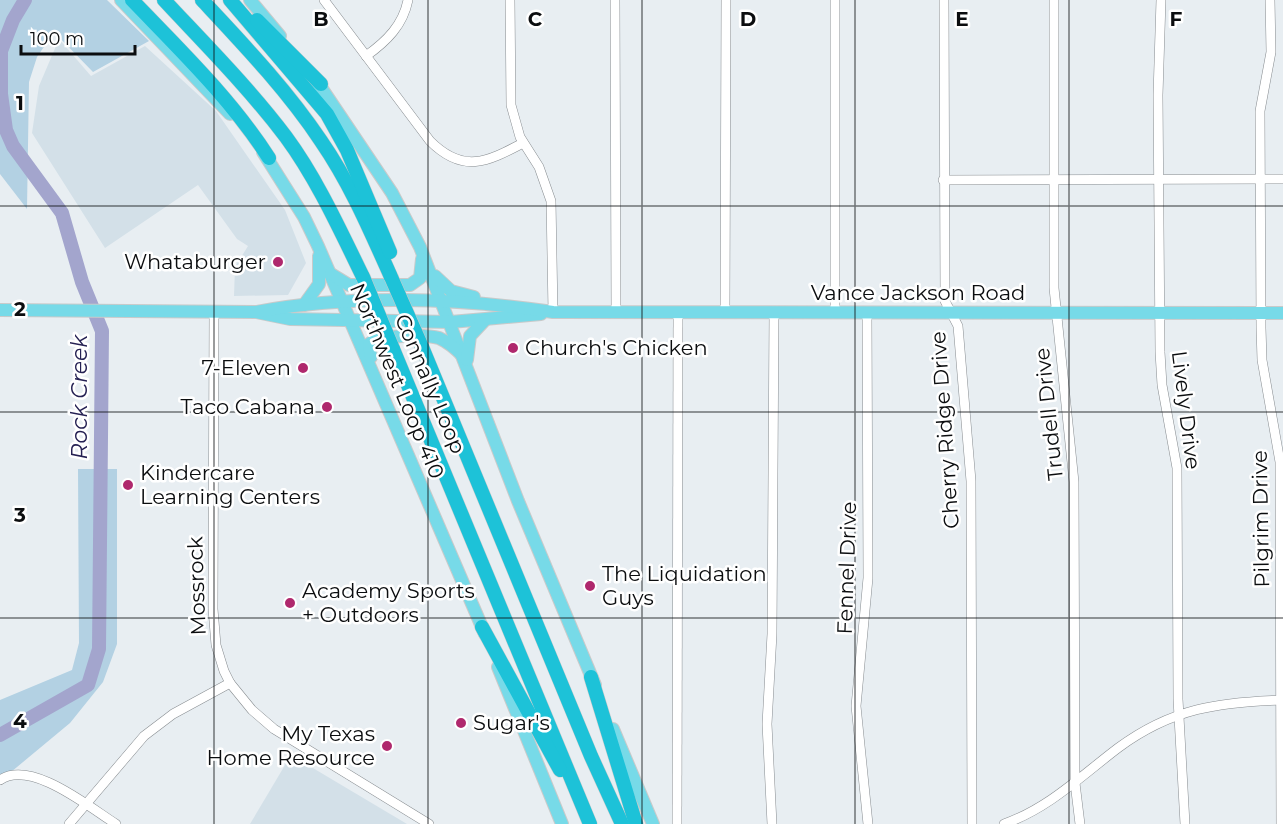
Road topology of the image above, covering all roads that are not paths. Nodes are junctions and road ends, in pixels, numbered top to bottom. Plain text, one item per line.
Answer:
1 (121, 0) edge
2 (132, 0) edge
3 (156, 0) edge
4 (164, 0) edge
5 (202, 0) edge
6 (232, 0) edge
7 (324, 0) edge
8 (408, 0) edge
9 (510, 0) edge
10 (615, 0) edge
11 (726, 0) edge
12 (835, 0) edge
13 (944, 0) edge
14 (1054, 0) edge
15 (1161, 0) edge
16 (1270, 0) edge
17 (255, 2) edge
18 (186, 24) junction
19 (366, 56) junction
20 (321, 84) junction
21 (523, 142) junction
22 (268, 158) junction
23 (1260, 179) junction
24 (1283, 179) edge
25 (944, 180) junction
26 (1053, 180) junction
27 (1158, 180) junction
28 (318, 246) junction
29 (420, 247) junction
30 (431, 273) junction
31 (330, 274) junction
32 (394, 277) junction
33 (342, 302) junction
34 (443, 303) junction
35 (489, 303) junction
36 (304, 305) junction
37 (0, 310) edge
38 (616, 311) junction
39 (214, 312) junction
40 (256, 312) junction
41 (553, 312) junction
42 (678, 312) junction
43 (725, 312) junction
44 (774, 312) junction
45 (835, 312) junction
46 (867, 312) junction
47 (952, 313) junction
48 (1056, 313) junction
49 (1159, 313) junction
50 (1261, 314) junction
51 (1283, 314) edge
52 (350, 320) junction
53 (485, 320) junction
54 (451, 322) junction
55 (466, 361) junction
56 (380, 388) junction
57 (482, 627) junction
58 (591, 677) junction
59 (230, 683) junction
60 (1282, 700) edge
61 (1178, 716) junction
62 (0, 780) edge
63 (1075, 783) junction
64 (85, 805) junction
65 (589, 822) edge
66 (69, 824) edge
67 (116, 824) edge
68 (429, 824) edge
69 (562, 824) edge
70 (622, 824) edge
71 (636, 824) edge
72 (653, 824) edge
73 (677, 824) edge
74 (772, 824) edge
75 (868, 824) edge
76 (972, 824) edge
77 (1004, 824) edge
78 (1080, 824) edge
79 (1185, 824) edge
80 (1281, 824) edge

1 - 22 main road, Northwest Loop 410
2 - 22 highway
3 - 18 highway
4 - 18 highway, Connally Loop
5 - 32 highway
6 - 20 highway
6 - 32 highway
7 - 19 street
8 - 19 street
9 - 21 street
10 - 38 street
11 - 43 street
12 - 45 street
13 - 25 street, Cherry Ridge Drive
14 - 26 street, Trudell Drive
15 - 27 street, Lively Drive
16 - 23 street, Pilgrim Drive
17 - 20 main road
18 - 65 highway, Connally Loop, bridge
19 - 21 street
20 - 29 main road
21 - 41 street
22 - 28 main road, Northwest Loop 410
23 - 24 street
23 - 27 street
23 - 50 street, Pilgrim Drive
25 - 26 street
25 - 47 street, Cherry Ridge Drive
26 - 27 street
26 - 48 street, Trudell Drive
27 - 49 street, Lively Drive
28 - 31 main road, Northwest Loop 410
28 - 36 main road
29 - 30 main road
29 - 31 main road
30 - 34 main road
30 - 35 main road
31 - 33 main road, Northwest Loop 410
32 - 70 highway, Connally Loop, bridge
33 - 34 main road, Vance Jackson Road
33 - 36 main road, Vance Jackson Road
33 - 52 main road, Northwest Loop 410
34 - 35 main road, Vance Jackson Road
34 - 54 main road
35 - 41 main road, Vance Jackson Road
36 - 40 main road, Vance Jackson Road
37 - 39 main road, Vance Jackson Road
38 - 41 main road, Vance Jackson Road
38 - 42 main road, Vance Jackson Road
39 - 40 main road, Vance Jackson Road
39 - 59 street, Mossrock
40 - 52 main road, Vance Jackson Road
41 - 53 main road, Vance Jackson Road
42 - 43 main road, Vance Jackson Road
42 - 73 street
43 - 44 main road, Vance Jackson Road
44 - 45 main road, Vance Jackson Road
44 - 74 street
45 - 46 main road, Vance Jackson Road
46 - 47 main road, Vance Jackson Road
46 - 75 street, Fennel Drive
47 - 48 main road, Vance Jackson Road
47 - 76 street, Cherry Ridge Drive
48 - 49 main road, Vance Jackson Road
48 - 63 street, Trudell Drive
49 - 50 main road, Vance Jackson Road
49 - 61 street, Lively Drive
50 - 51 main road, Vance Jackson Road
50 - 60 street, Pilgrim Drive
52 - 54 main road, Vance Jackson Road
52 - 56 main road, Northwest Loop 410
53 - 54 main road, Vance Jackson Road
53 - 55 main road
54 - 55 main road
55 - 56 main road
55 - 58 main road
56 - 57 main road, Northwest Loop 410
57 - 65 highway
57 - 69 main road, Northwest Loop 410
58 - 71 highway
58 - 72 main road
59 - 64 street
59 - 68 street, Mossrock
60 - 61 street
60 - 80 street, Pilgrim Drive
61 - 63 street
61 - 79 street, Lively Drive
62 - 64 street
63 - 77 street
63 - 78 street, Trudell Drive
64 - 66 street
64 - 67 street

